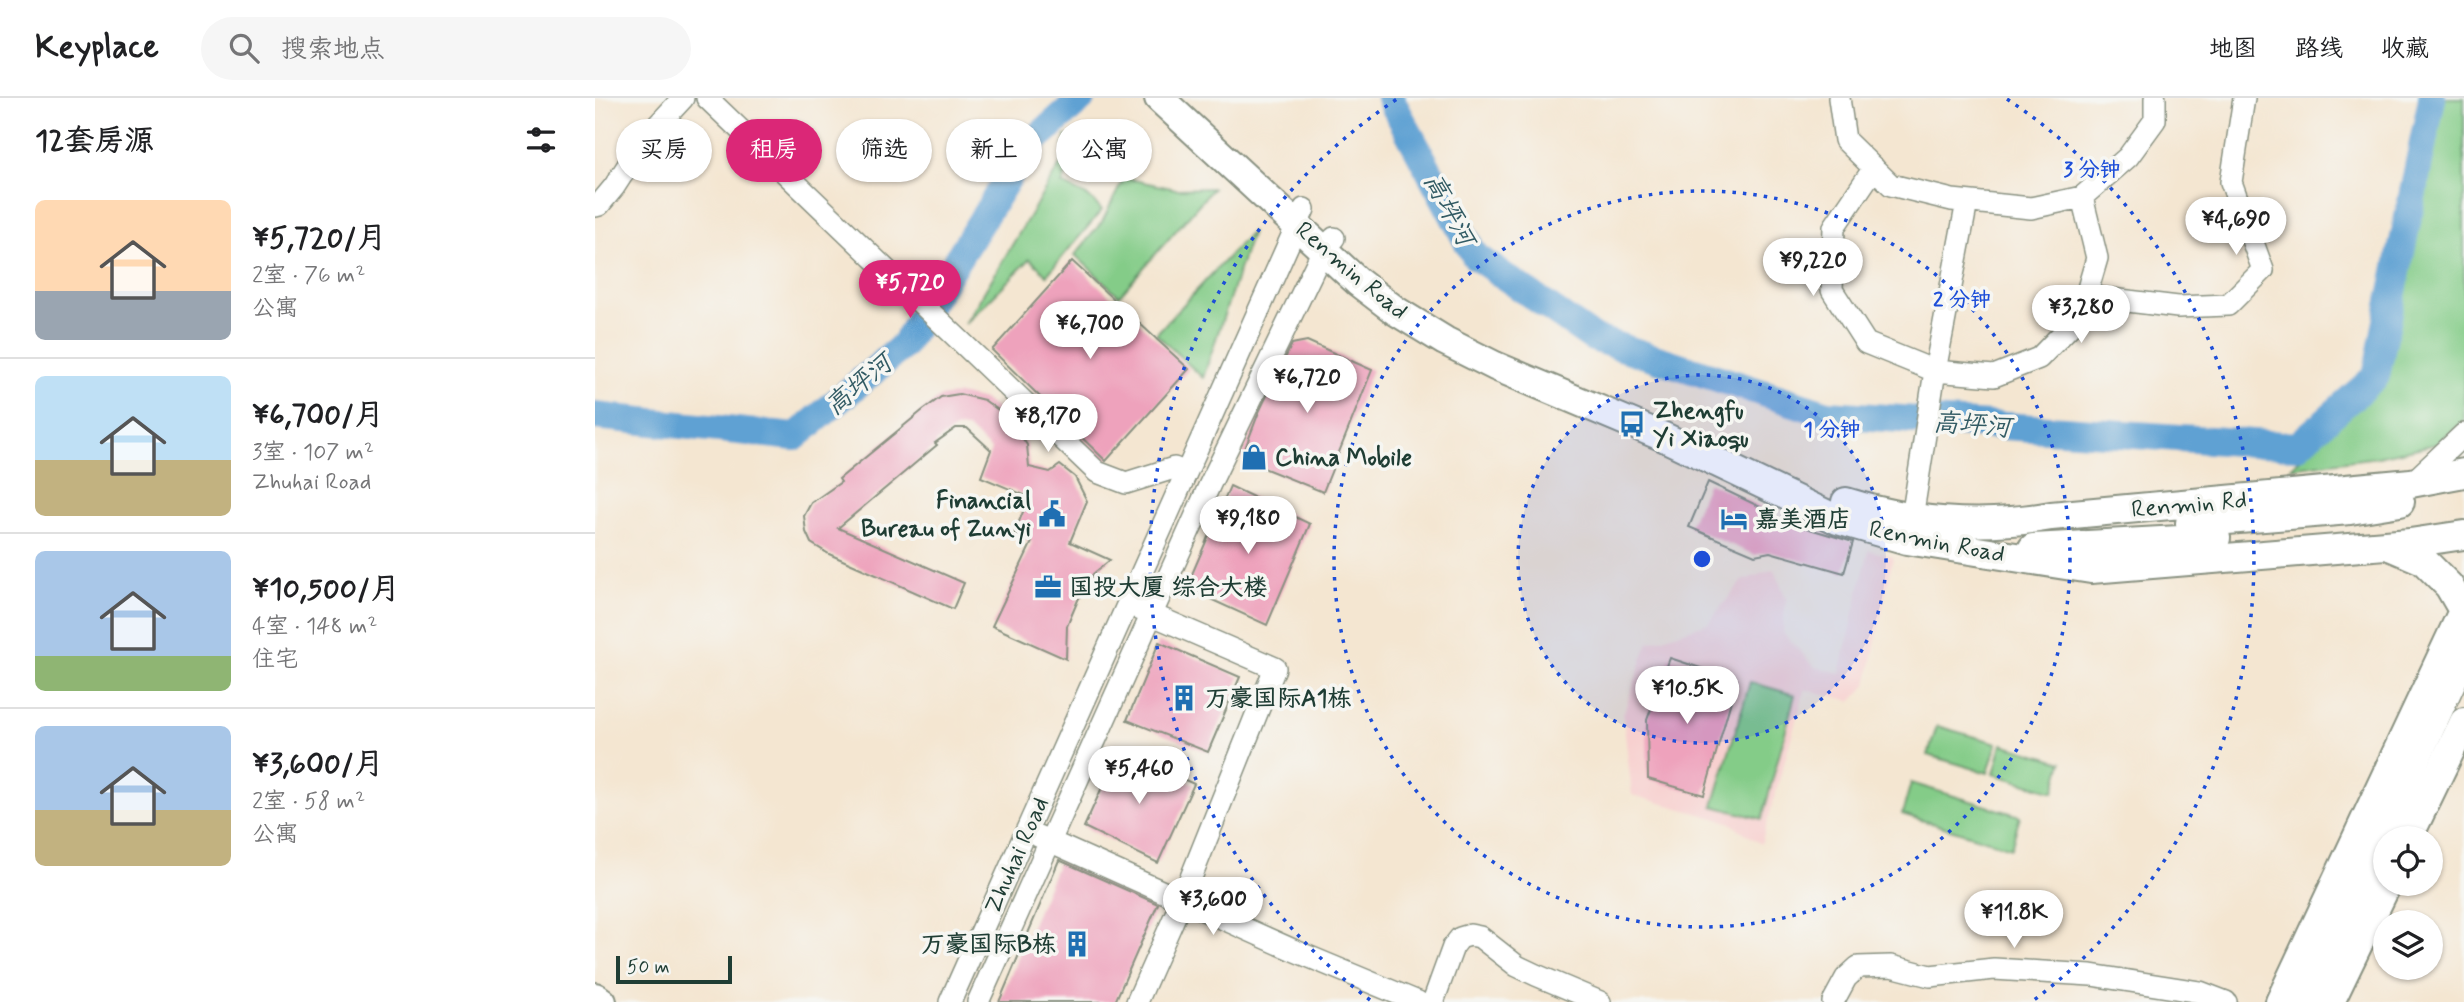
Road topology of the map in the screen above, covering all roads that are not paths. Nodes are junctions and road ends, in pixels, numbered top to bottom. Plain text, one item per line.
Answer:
1 (683, 98) edge
2 (707, 98) edge
3 (1159, 98) edge
4 (1184, 98) edge
5 (1839, 98) edge
6 (2155, 98) edge
7 (2245, 98) edge
8 (1874, 168) junction
9 (2082, 197) junction
10 (1967, 202) junction
11 (595, 206) edge
12 (1301, 217) junction
13 (1328, 244) junction
14 (2085, 296) junction
15 (1935, 371) junction
16 (2464, 434) edge
17 (1186, 473) junction
18 (2464, 473) edge
19 (2411, 483) junction
20 (2464, 488) edge
21 (2464, 519) edge
22 (1910, 530) junction
23 (2464, 535) edge
24 (1966, 536) junction
25 (2388, 545) junction
26 (1128, 604) junction
27 (2464, 611) edge
28 (1152, 614) junction
29 (2464, 650) edge
30 (2464, 688) edge
31 (2464, 722) edge
32 (2401, 826) edge
33 (2414, 826) edge
34 (1026, 830) junction
35 (1050, 841) junction
36 (2373, 892) edge
37 (2381, 896) edge
38 (1182, 900) junction
39 (595, 997) edge
40 (2334, 1000) edge
41 (602, 1002) edge
42 (950, 1002) edge
43 (978, 1002) edge
44 (1137, 1002) edge
45 (1418, 1002) edge
46 (1433, 1002) edge
47 (1600, 1002) edge
48 (1832, 1002) edge
49 (2226, 1002) edge
50 (2280, 1002) edge
51 (2301, 1002) edge

1 - 11 street
2 - 17 street
3 - 12 main road, Renmin Road
4 - 12 main road, Renmin Road
5 - 8 street
6 - 9 street
7 - 14 street
8 - 10 street
8 - 15 street
9 - 10 street
9 - 14 street
10 - 15 street
12 - 13 main road, Renmin Road
12 - 17 street, Zhuhai Road
13 - 22 main road, Renmin Road
13 - 28 street, Zhuhai Road
14 - 15 street
15 - 22 street
16 - 19 street
17 - 26 street, Zhuhai Road
18 - 19 main road, Renmin Rd
19 - 24 main road, Renmin Rd
20 - 24 main road
21 - 24 main road
22 - 24 main road, Renmin Road
23 - 25 main road, Renmin Road
24 - 25 main road, Renmin Road
25 - 27 main road
26 - 28 street
26 - 34 street, Zhuhai Road
27 - 50 main road
28 - 35 street, Zhuhai Road
28 - 38 street
29 - 51 highway
30 - 32 highway
31 - 33 main road
34 - 35 street
34 - 42 street, Zhuhai Road
35 - 38 street
35 - 43 street, Zhuhai Road
36 - 40 highway
37 - 40 main road
38 - 44 street
38 - 45 street
39 - 41 main road
46 - 47 street
48 - 49 street

